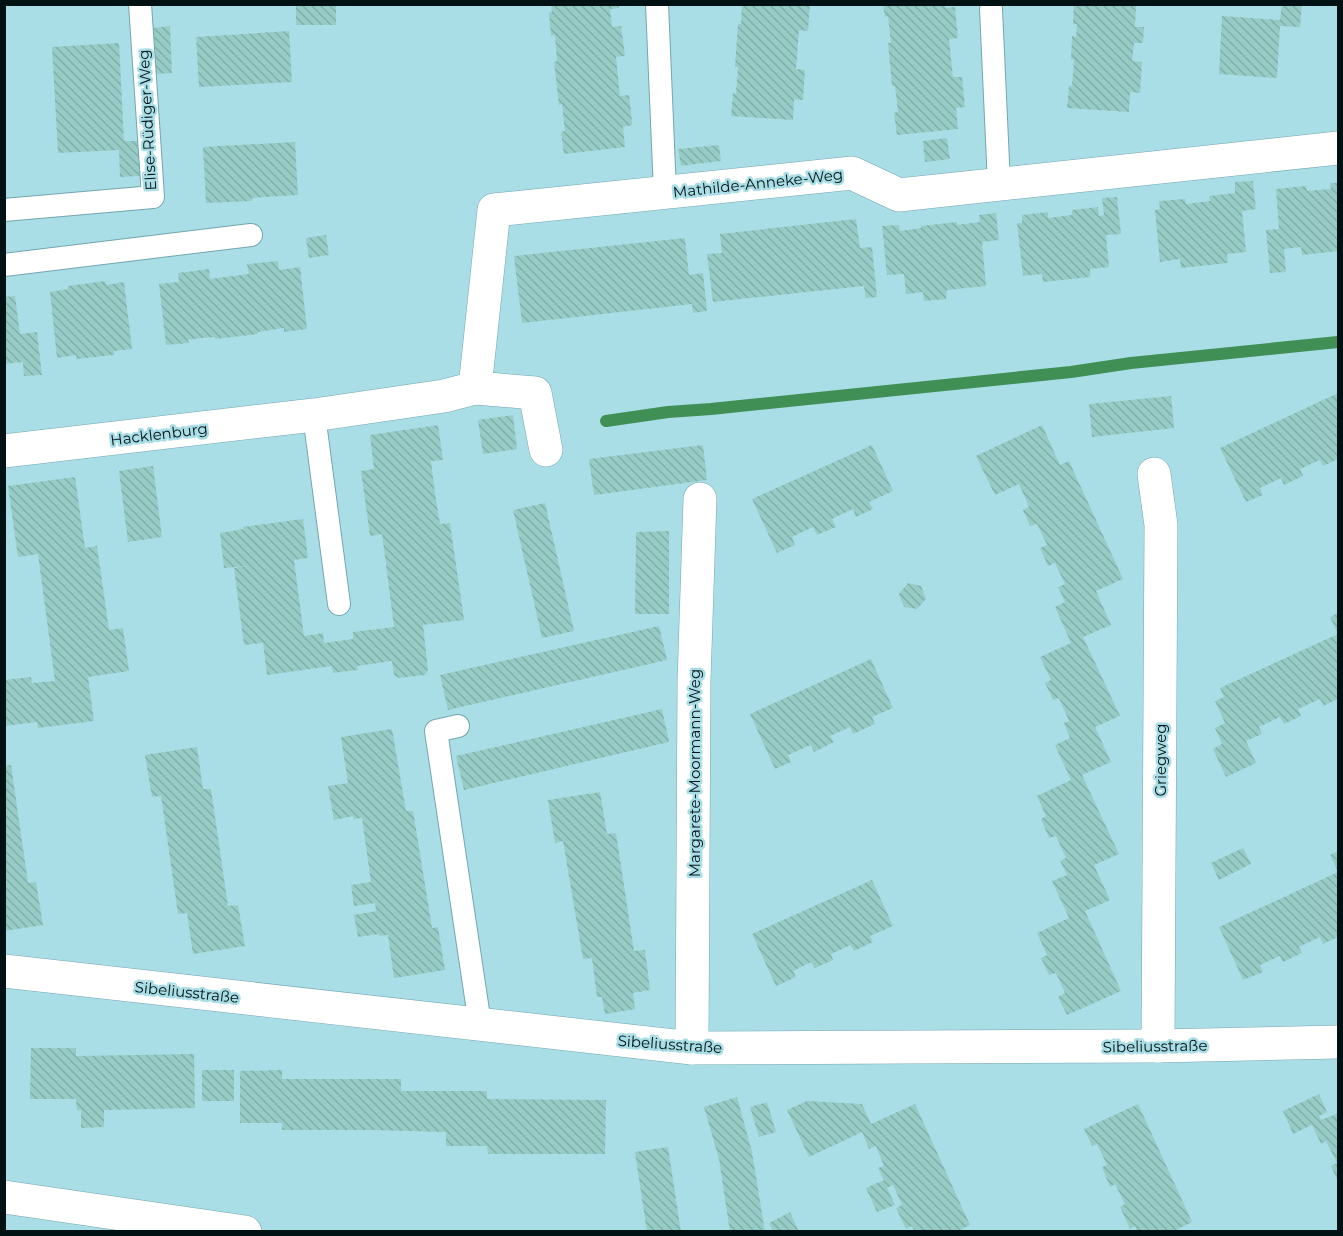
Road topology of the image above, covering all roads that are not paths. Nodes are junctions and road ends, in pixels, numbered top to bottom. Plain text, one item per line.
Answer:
1 (140, 4) edge
2 (657, 4) edge
3 (991, 9) dead end
4 (1338, 148) edge
5 (999, 184) junction
6 (665, 192) junction
7 (4, 210) edge
8 (251, 235) dead end
9 (4, 265) edge
10 (475, 388) junction
11 (314, 415) junction
12 (546, 450) dead end
13 (4, 451) edge
14 (1154, 474) dead end
15 (700, 499) dead end
16 (339, 604) dead end
17 (458, 726) dead end
18 (4, 971) edge
19 (480, 1024) junction
20 (1338, 1042) edge
21 (1158, 1046) junction
22 (692, 1048) junction
23 (4, 1197) edge
24 (245, 1232) edge

1 - 7 lane, Elise-Rüdiger-Weg
2 - 6 lane
3 - 5 lane
4 - 5 street, Mathilde-Anneke-Weg
5 - 6 street, Mathilde-Anneke-Weg
6 - 10 street, Mathilde-Anneke-Weg
8 - 9 lane
10 - 11 street, Hacklenburg
10 - 12 street, Hacklenburg
11 - 13 street, Hacklenburg
11 - 16 lane
14 - 21 street, Griegweg
15 - 22 street, Margarete-Moormann-Weg
17 - 19 lane
18 - 19 street, Sibeliusstraße
19 - 22 street, Sibeliusstraße
20 - 21 street, Sibeliusstraße
21 - 22 street, Sibeliusstraße
23 - 24 street

